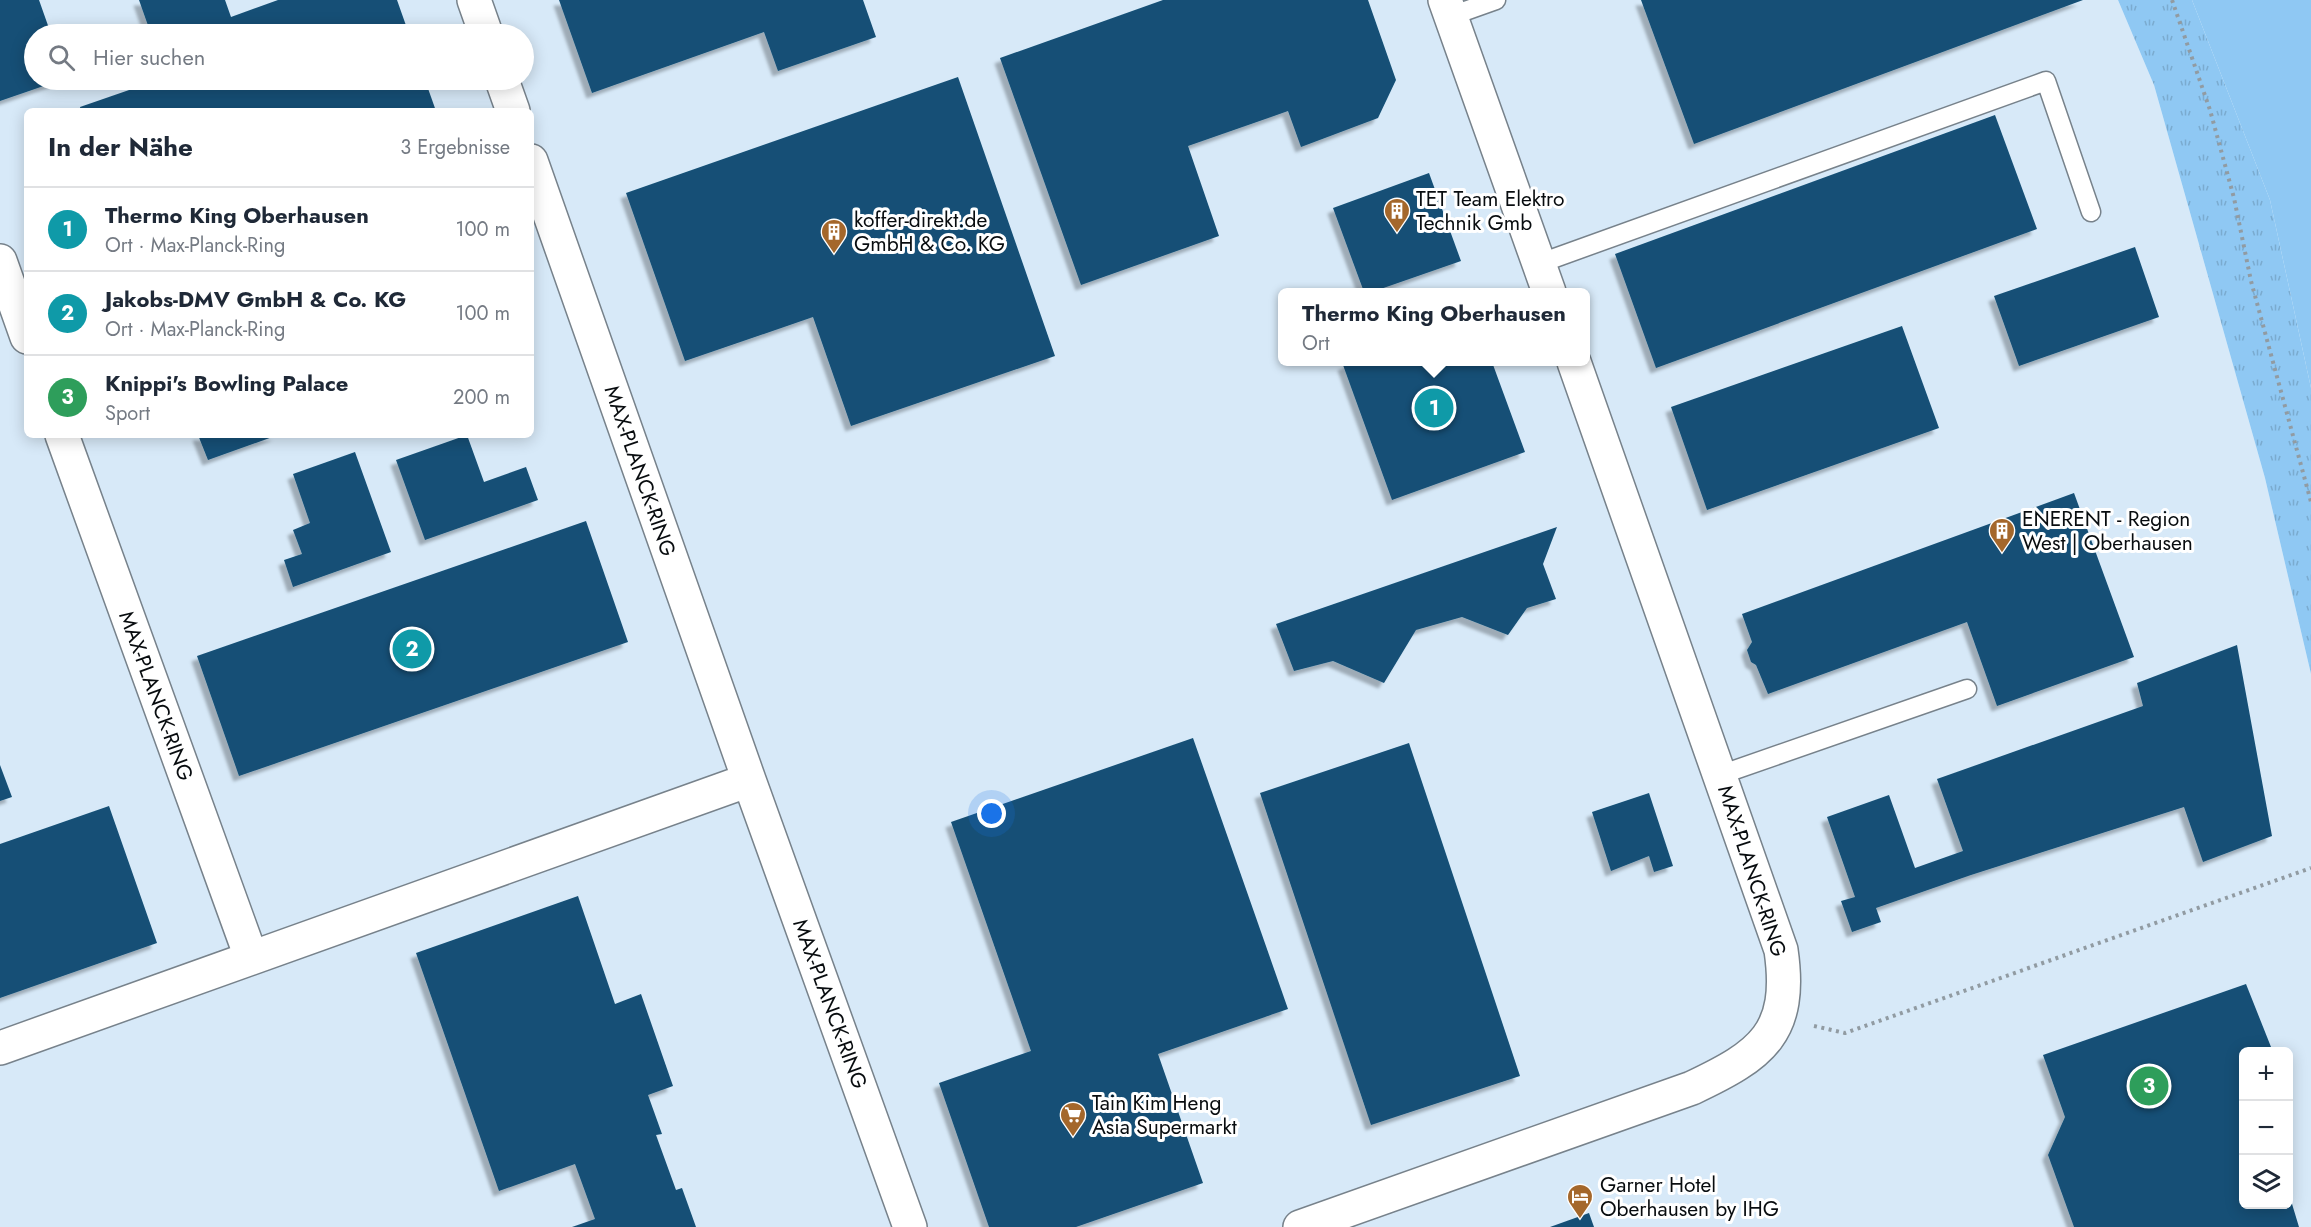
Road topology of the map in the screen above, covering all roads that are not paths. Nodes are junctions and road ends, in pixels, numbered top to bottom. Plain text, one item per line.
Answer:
1 (474, 0) edge
2 (1496, 0) edge
3 (1448, 8) edge
4 (482, 24) edge
5 (506, 90) edge
6 (512, 108) edge
7 (534, 170) edge
8 (2091, 213) dead end
9 (0, 261) edge
10 (1544, 278) edge
11 (15, 324) edge
12 (1575, 366) edge
13 (63, 438) edge
14 (1967, 689) dead end
15 (1720, 775) junction
16 (749, 780) junction
17 (251, 957) junction
18 (0, 1048) edge
19 (910, 1227) edge
20 (1300, 1227) edge

1 - 4 street
2 - 3 lane
3 - 10 street
5 - 6 street
7 - 16 street, MAX-PLANCK-RING
8 - 10 lane
9 - 11 street
12 - 15 street, MAX-PLANCK-RING
13 - 17 street, MAX-PLANCK-RING
14 - 15 lane
15 - 20 street, MAX-PLANCK-RING
16 - 17 street
16 - 19 street, MAX-PLANCK-RING
17 - 18 street

